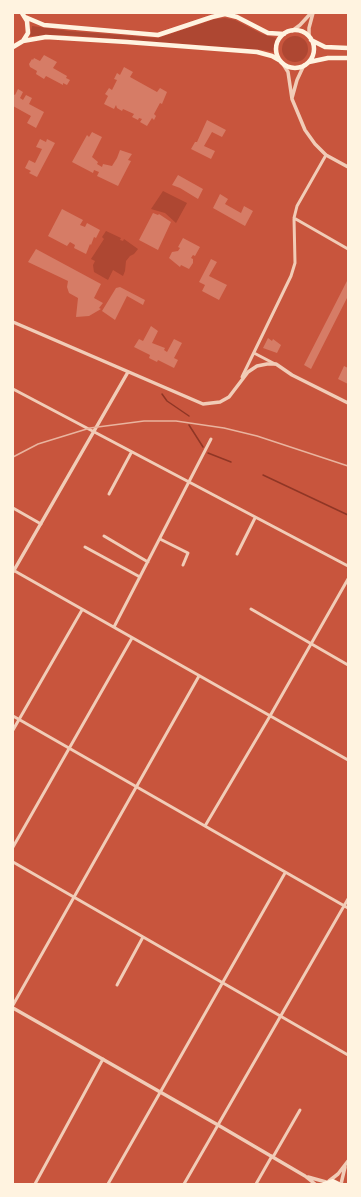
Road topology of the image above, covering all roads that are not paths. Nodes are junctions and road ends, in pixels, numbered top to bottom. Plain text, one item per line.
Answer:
1 (312, 13) edge
2 (23, 14) edge
3 (292, 31) junction
4 (284, 34) junction
5 (310, 38) junction
6 (23, 41) junction
7 (13, 47) edge
8 (348, 48) edge
9 (348, 58) edge
10 (279, 60) junction
11 (309, 62) junction
12 (283, 64) junction
13 (304, 65) junction
14 (292, 99) junction
15 (326, 154) junction
16 (348, 167) edge
17 (294, 218) junction
18 (348, 249) edge
19 (13, 322) edge
20 (254, 353) junction
21 (276, 364) junction
22 (128, 372) junction
23 (242, 377) junction
24 (13, 389) edge
25 (348, 403) edge
26 (94, 433) junction
27 (211, 438) dead end
28 (131, 452) junction
29 (189, 483) junction
30 (109, 494) dead end
31 (13, 508) edge
32 (255, 518) junction
33 (41, 524) junction
34 (104, 536) dead end
35 (160, 539) junction
36 (85, 547) dead end
37 (237, 554) dead end
38 (148, 562) junction
39 (183, 564) dead end
40 (348, 566) edge
41 (13, 571) edge
42 (140, 577) junction
43 (348, 579) edge
44 (251, 608) dead end
45 (82, 610) junction
46 (114, 627) junction
47 (132, 638) junction
48 (312, 644) junction
49 (348, 665) edge
50 (199, 676) junction
51 (13, 716) edge
52 (270, 716) junction
53 (19, 720) junction
54 (13, 730) edge
55 (69, 748) junction
56 (348, 760) edge
57 (136, 787) junction
58 (205, 826) junction
59 (13, 847) edge
60 (13, 862) edge
61 (284, 873) junction
62 (74, 897) junction
63 (348, 899) edge
64 (344, 906) junction
65 (348, 908) edge
66 (143, 937) junction
67 (223, 983) junction
68 (117, 985) dead end
69 (13, 1005) edge
70 (13, 1008) edge
71 (280, 1017) junction
72 (348, 1055) edge
73 (103, 1059) junction
74 (160, 1091) junction
75 (300, 1110) dead end
76 (218, 1125) junction
77 (273, 1157) junction
78 (347, 1162) edge
79 (305, 1176) junction
80 (326, 1182) edge
81 (35, 1184) edge
82 (108, 1184) edge
83 (184, 1184) edge
84 (256, 1184) edge
85 (315, 1184) edge
86 (340, 1184) edge

1 - 3 street
1 - 5 street
2 - 4 main road
2 - 6 main road
3 - 4 main road
3 - 5 main road
4 - 10 main road
5 - 8 main road
5 - 11 main road
6 - 7 main road
6 - 10 main road
9 - 11 main road
10 - 12 main road
11 - 13 main road
12 - 13 main road
12 - 14 street
13 - 14 street
14 - 15 street
15 - 16 street
15 - 17 street
17 - 18 street
17 - 20 street
19 - 22 street
20 - 21 street
20 - 23 street
21 - 23 street
21 - 25 street
22 - 23 street
22 - 26 street
24 - 26 street
26 - 28 street
26 - 33 street
27 - 29 street
28 - 29 street
28 - 30 street
29 - 32 street
29 - 35 street
31 - 33 street
32 - 37 street
32 - 40 street
33 - 41 street
34 - 38 street
35 - 38 street
35 - 39 street
36 - 42 street
38 - 42 street
41 - 45 street
42 - 46 street
43 - 48 street
44 - 48 street
45 - 46 street
45 - 53 street
46 - 47 street
47 - 50 street
47 - 55 street
48 - 49 street
48 - 52 street
50 - 52 street
50 - 57 street
51 - 53 street
52 - 56 street
52 - 58 street
53 - 54 street
53 - 55 street
55 - 57 street
55 - 59 street
57 - 58 street
57 - 62 street
58 - 61 street
60 - 62 street
61 - 64 street
61 - 67 street
62 - 66 street
62 - 69 street
63 - 64 street
64 - 65 street
64 - 71 street
66 - 67 street
66 - 68 street
67 - 71 street
67 - 74 street
70 - 73 street
71 - 72 street
71 - 76 street
73 - 74 street
73 - 81 street
74 - 76 street
74 - 82 street
75 - 77 street
76 - 77 street
76 - 83 street
77 - 79 street
77 - 84 street
78 - 80 street
78 - 86 street
79 - 80 street
79 - 85 street
80 - 86 main road

